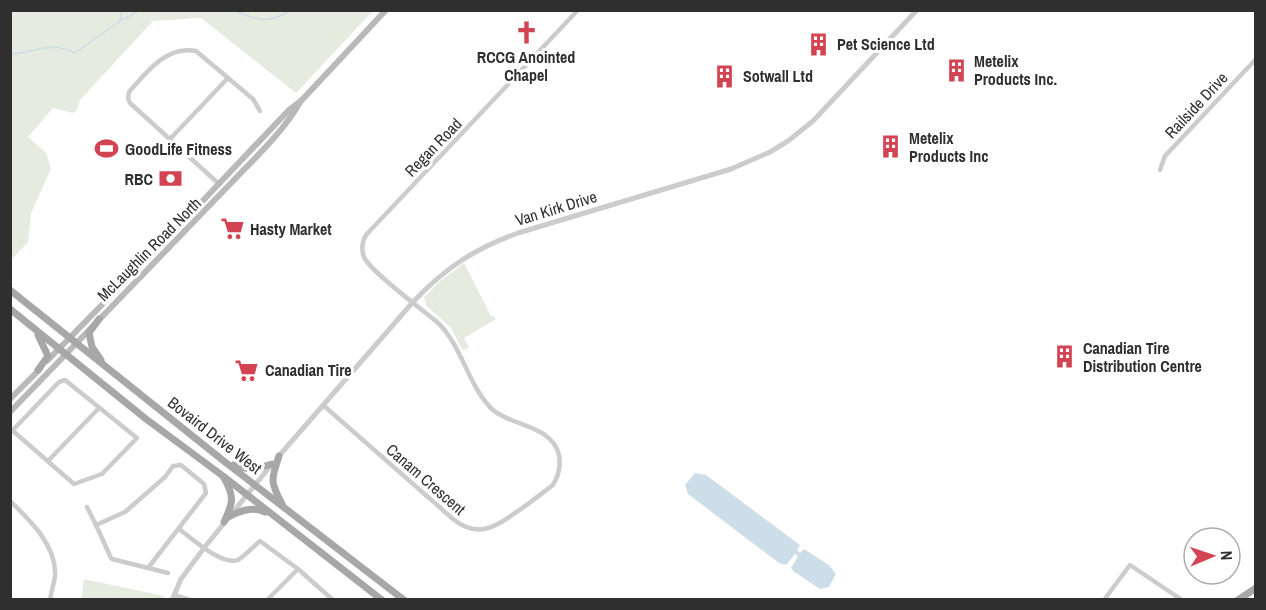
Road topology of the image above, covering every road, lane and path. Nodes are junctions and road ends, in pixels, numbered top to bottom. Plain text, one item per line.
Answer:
1 (386, 10) edge
2 (578, 10) edge
3 (917, 10) edge
4 (1256, 59) edge
5 (228, 78) junction
6 (301, 101) junction
7 (260, 111) dead end
8 (170, 139) junction
9 (1160, 170) dead end
10 (219, 184) junction
11 (162, 243) junction
12 (159, 258) junction
13 (10, 290) edge
14 (413, 302) junction
15 (10, 309) edge
16 (99, 319) junction
17 (31, 326) junction
18 (69, 337) junction
19 (76, 343) junction
20 (59, 348) junction
21 (66, 354) junction
22 (104, 365) junction
23 (38, 370) junction
24 (10, 399) edge
25 (323, 405) junction
26 (99, 408) junction
27 (10, 412) edge
28 (12, 432) edge
29 (279, 456) junction
30 (48, 461) junction
31 (225, 462) junction
32 (272, 464) junction
33 (223, 476) junction
34 (255, 484) junction
35 (247, 494) junction
36 (10, 501) edge
37 (283, 506) junction
38 (87, 507) dead end
39 (274, 516) junction
40 (226, 519) junction
41 (96, 525) junction
42 (179, 529) junction
43 (204, 548) junction
44 (148, 568) junction
45 (298, 568) junction
46 (168, 573) dead end
47 (1252, 593) edge
48 (173, 597) edge
49 (50, 600) edge
50 (190, 600) edge
51 (267, 600) edge
52 (333, 600) edge
53 (382, 600) edge
54 (404, 600) edge
55 (1104, 600) edge
56 (1182, 600) edge
57 (1238, 600) edge

1 - 6 main road, McLaughlin Road North
2 - 14 street, Regan Road
3 - 14 street, Van Kirk Drive
4 - 9 street, Railside Drive
5 - 7 street
5 - 8 street
5 - 8 street
6 - 10 main road, McLaughlin Road North
6 - 12 main road, McLaughlin Road North
8 - 10 street
10 - 11 main road, McLaughlin Road North
11 - 12 main road
11 - 18 main road, McLaughlin Road North
12 - 16 main road, McLaughlin Road North
13 - 18 main road, Bovaird Drive West
14 - 25 street, Van Kirk Drive
14 - 25 street, Canam Crescent
15 - 17 main road, Bovaird Drive West
16 - 19 main road, McLaughlin Road North
16 - 22 main road
17 - 20 main road, Bovaird Drive West
17 - 23 main road
18 - 19 main road, Bovaird Drive West
18 - 20 main road, McLaughlin Road North
19 - 21 main road, McLaughlin Road North
19 - 22 main road, Bovaird Drive West
20 - 21 main road, Bovaird Drive West
20 - 23 main road, McLaughlin Road North
21 - 27 main road, McLaughlin Road North
21 - 33 main road, Bovaird Drive West
22 - 31 main road, Bovaird Drive West
23 - 24 main road, McLaughlin Road North
25 - 29 street, Van Kirk Drive
26 - 28 street
26 - 30 street
26 - 30 street
28 - 30 street
29 - 32 street, Van Kirk Drive
29 - 37 main road
31 - 32 main road
31 - 34 main road, Bovaird Drive West
32 - 34 street, Van Kirk Drive
33 - 35 main road, Bovaird Drive West
33 - 40 main road
34 - 35 street, Van Kirk Drive
34 - 37 main road, Bovaird Drive West
35 - 39 main road, Bovaird Drive West
35 - 40 street, Van Kirk Drive
36 - 49 street
37 - 54 main road, Bovaird Drive West
38 - 41 street
39 - 40 main road
39 - 53 main road, Bovaird Drive West
40 - 43 street, Van Kirk Drive
41 - 42 street
41 - 44 street
42 - 43 street
42 - 44 street
43 - 45 street
43 - 48 street, Van Kirk Drive
44 - 46 street
45 - 51 street
45 - 52 street
47 - 57 main road
48 - 50 street
55 - 56 street

